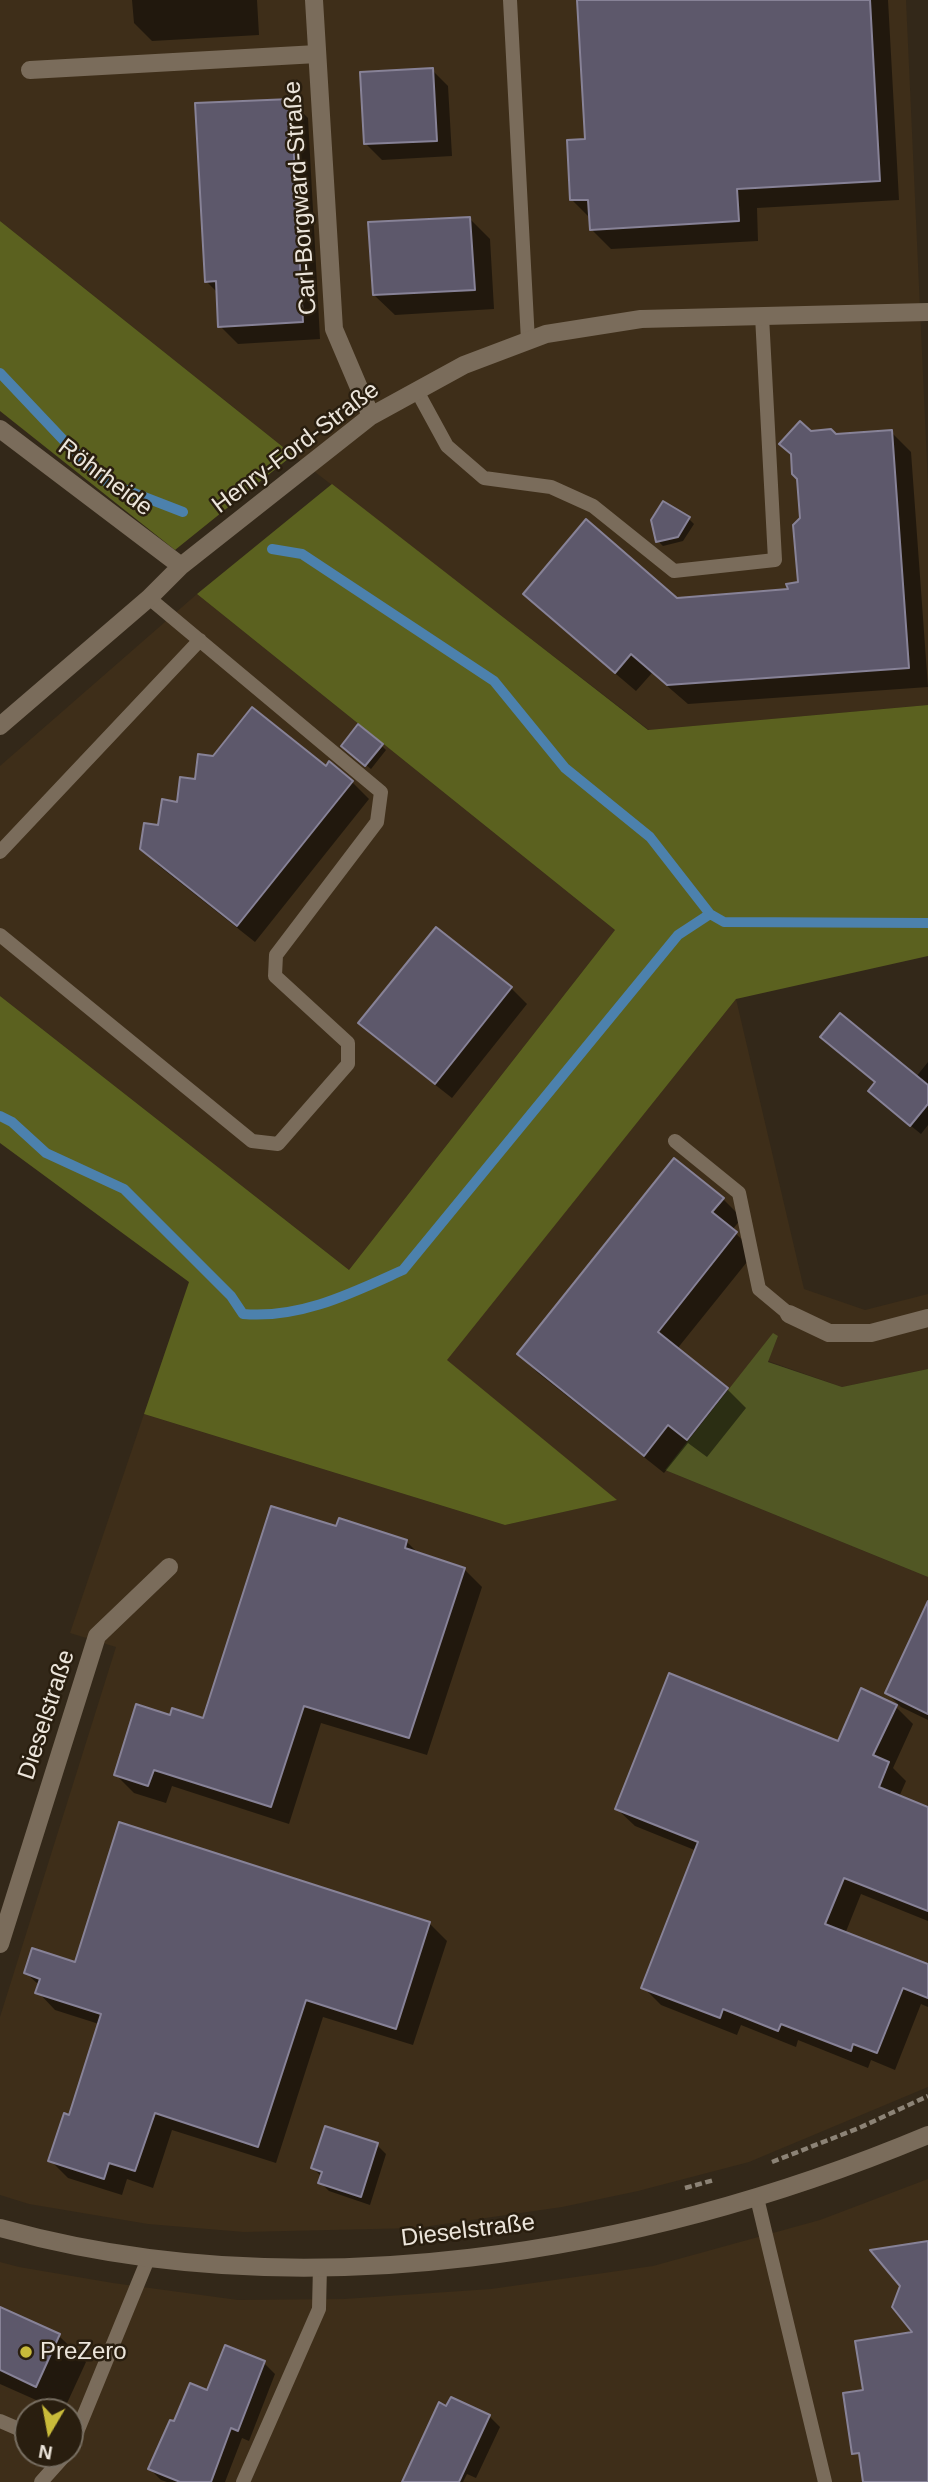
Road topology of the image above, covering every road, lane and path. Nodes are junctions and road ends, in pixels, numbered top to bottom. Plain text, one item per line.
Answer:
1 (314, 0) edge
2 (510, 0) edge
3 (317, 54) junction
4 (30, 70) dead end
5 (928, 312) edge
6 (762, 316) junction
7 (528, 341) junction
8 (417, 391) junction
9 (371, 416) junction
10 (0, 429) edge
11 (181, 566) junction
12 (149, 598) junction
13 (200, 640) junction
14 (0, 726) edge
15 (0, 852) edge
16 (0, 935) edge
17 (676, 1141) dead end
18 (789, 1314) joint
19 (928, 1318) edge
20 (169, 1567) dead end
21 (0, 1944) edge
22 (928, 2096) edge
23 (928, 2135) edge
24 (764, 2165) dead end
25 (715, 2179) dead end
26 (678, 2189) dead end
27 (757, 2198) junction
28 (0, 2228) edge
29 (148, 2259) junction
30 (320, 2266) junction
31 (84, 2415) edge
32 (53, 2468) edge
33 (40, 2482) edge
34 (243, 2482) edge
35 (825, 2482) edge

1 - 3 street, Carl-Borgward-Straße
2 - 7 lane
3 - 4 street, Carl-Borgward-Straße
3 - 9 street, Carl-Borgward-Straße
5 - 6 street, Henry-Ford-Straße
6 - 7 street, Henry-Ford-Straße
6 - 8 lane
7 - 8 street, Henry-Ford-Straße
8 - 9 street, Henry-Ford-Straße
9 - 11 street, Henry-Ford-Straße
10 - 11 street, Röhrheide
11 - 12 street, Henry-Ford-Straße
12 - 13 lane
12 - 14 street, Henry-Ford-Straße
13 - 15 lane
13 - 16 lane
17 - 18 lane
18 - 19 street
20 - 21 street, Dieselstraße
22 - 24 path
23 - 27 street, Dieselstraße
25 - 26 path
27 - 30 street, Dieselstraße
27 - 35 lane
28 - 29 street, Dieselstraße
29 - 30 street, Dieselstraße
29 - 31 lane
30 - 34 lane
32 - 33 lane

